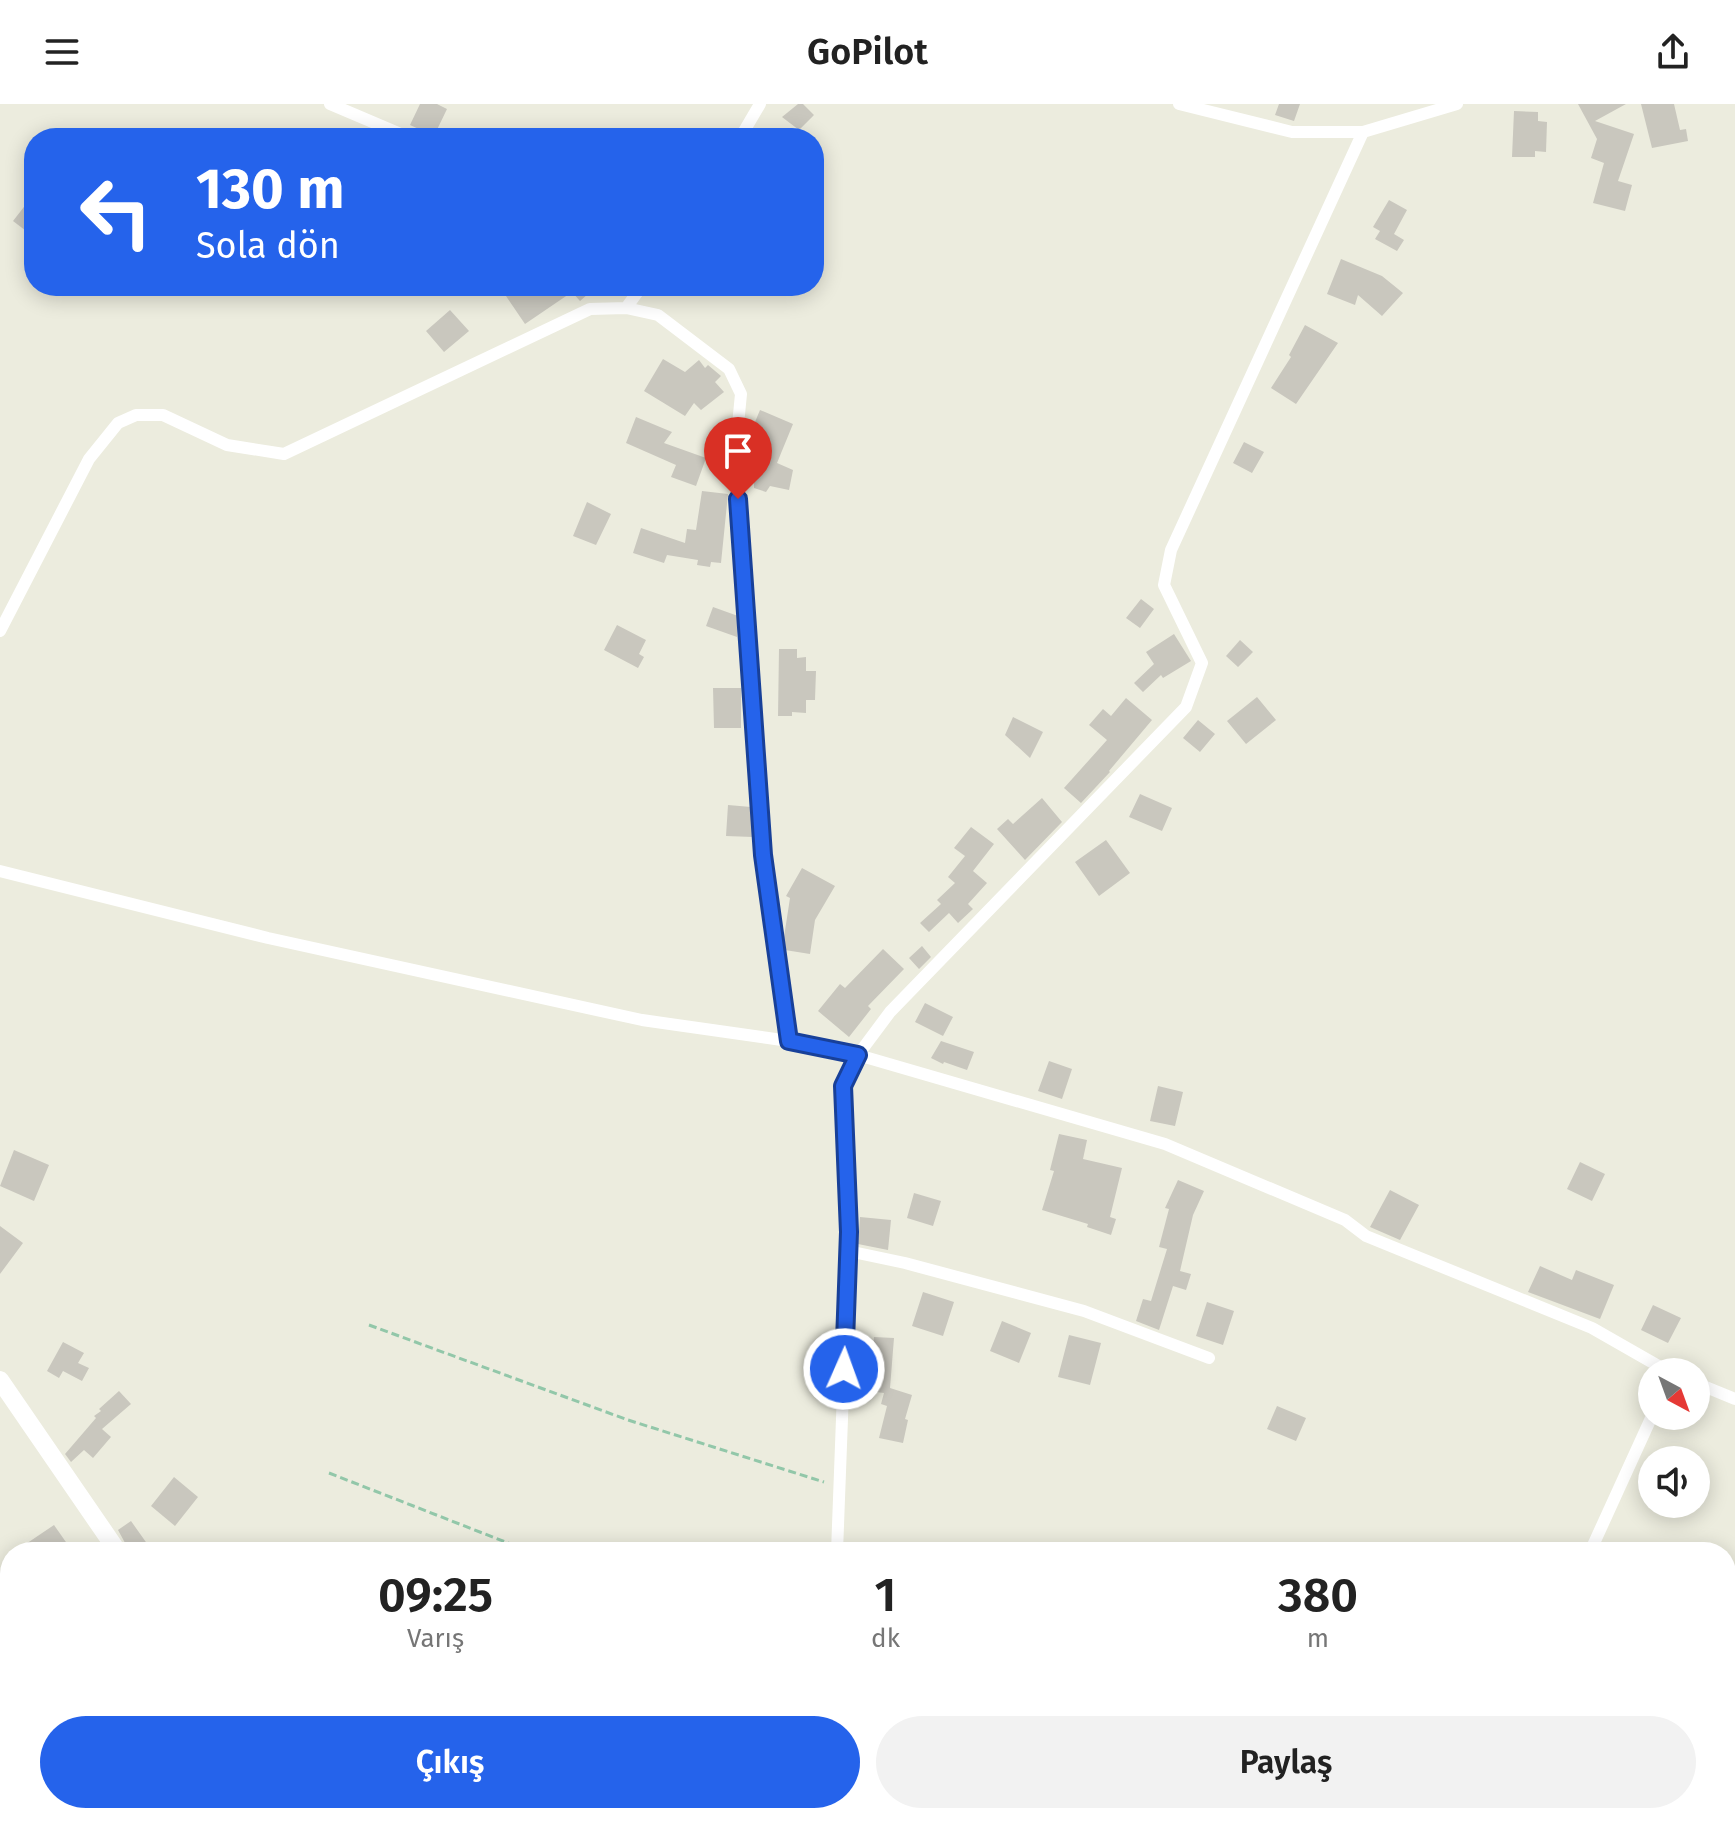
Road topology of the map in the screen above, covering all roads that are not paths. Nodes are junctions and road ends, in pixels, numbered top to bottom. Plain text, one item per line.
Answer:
1 (330, 104) edge
2 (760, 104) edge
3 (1179, 104) edge
4 (1457, 104) edge
5 (386, 128) edge
6 (746, 128) edge
7 (1363, 132) junction
8 (635, 296) edge
9 (626, 308) junction
10 (0, 631) edge
11 (0, 871) edge
12 (789, 1041) junction
13 (858, 1055) junction
14 (848, 1251) junction
15 (1209, 1358) dead end
16 (1644, 1358) edge
17 (0, 1380) edge
18 (1710, 1389) edge
19 (1735, 1399) edge
20 (1646, 1430) edge
21 (111, 1542) edge
22 (837, 1542) edge
23 (1595, 1542) edge

1 - 5 street
2 - 6 street
3 - 7 street
4 - 7 street
7 - 13 street
8 - 9 street
9 - 10 street
9 - 12 street
11 - 12 street
12 - 13 street
13 - 14 street
13 - 16 street
14 - 15 street
14 - 22 street
17 - 21 main road
18 - 19 street
20 - 23 street

